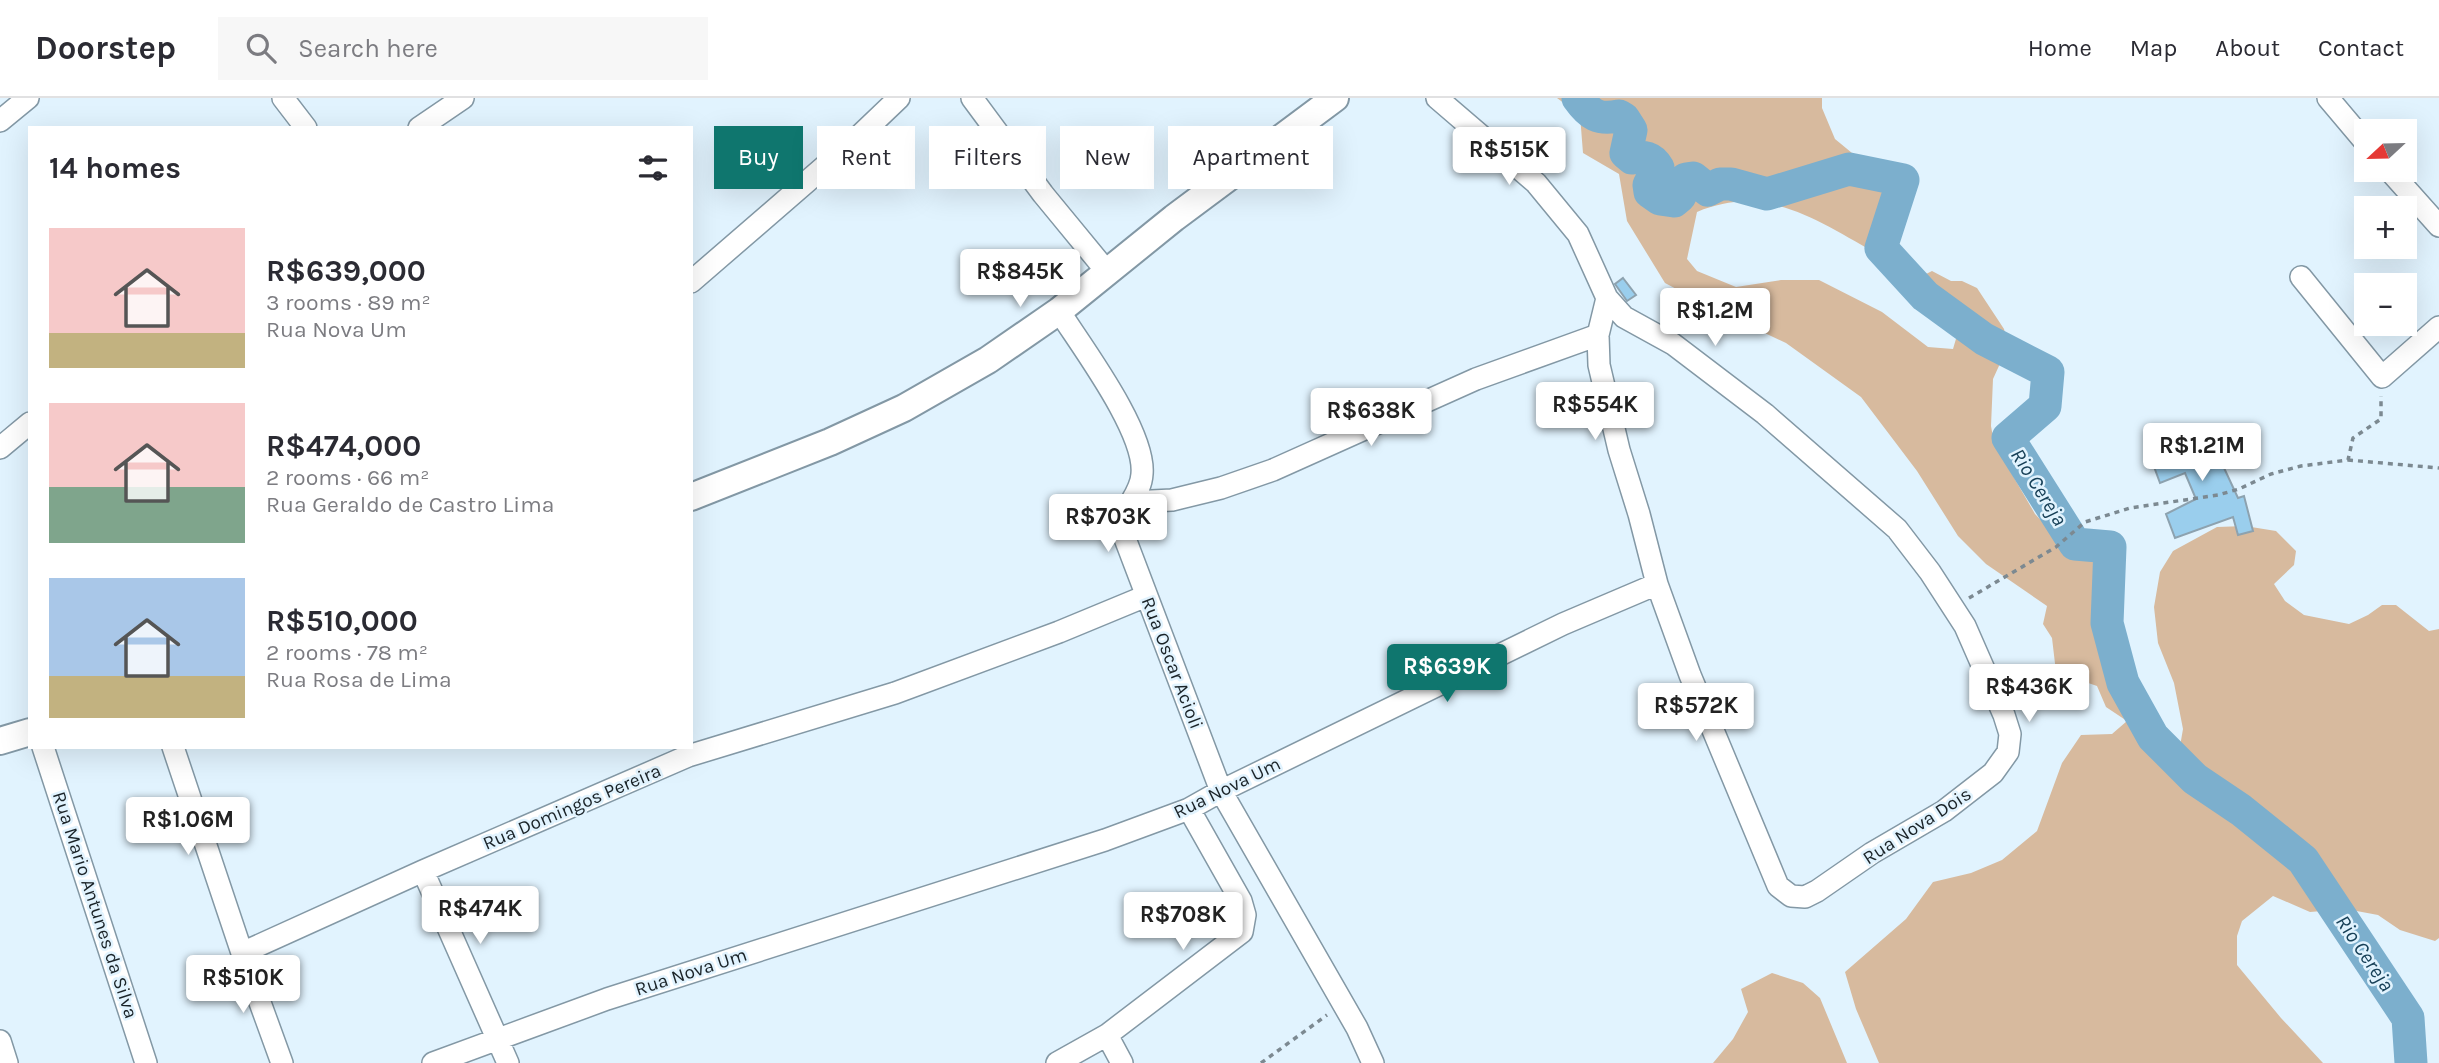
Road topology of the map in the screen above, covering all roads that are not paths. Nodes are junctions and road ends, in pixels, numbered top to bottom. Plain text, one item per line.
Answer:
1 (28, 98) edge
2 (283, 98) edge
3 (463, 98) edge
4 (899, 98) edge
5 (972, 98) edge
6 (1335, 98) edge
7 (1437, 98) edge
8 (2328, 98) edge
9 (0, 121) edge
10 (304, 126) edge
11 (422, 126) edge
12 (2354, 129) edge
13 (2400, 182) edge
14 (2439, 226) edge
15 (1108, 273) junction
16 (2301, 277) dead end
17 (693, 280) edge
18 (1607, 298) junction
19 (1059, 311) junction
20 (2439, 327) edge
21 (1598, 335) junction
22 (28, 424) edge
23 (0, 448) edge
24 (693, 496) edge
25 (1132, 502) junction
26 (1657, 584) junction
27 (1146, 596) junction
28 (44, 749) edge
29 (174, 749) edge
30 (687, 752) edge
31 (1221, 791) junction
32 (1189, 810) junction
33 (423, 871) junction
34 (242, 953) junction
35 (1107, 1035) junction
36 (498, 1038) junction
37 (0, 1041) edge
38 (7, 1063) edge
39 (146, 1063) edge
40 (282, 1063) edge
41 (433, 1063) edge
42 (508, 1063) edge
43 (1057, 1063) edge
44 (1122, 1063) edge
45 (1373, 1063) edge

1 - 9 street
2 - 10 street
3 - 11 street
4 - 17 street
5 - 15 street
6 - 15 street
7 - 18 street
8 - 12 street
13 - 14 street
15 - 19 street
16 - 20 street
18 - 21 street
18 - 26 street, Rua Nova Dois
19 - 24 street
19 - 25 street, Rua Oscar Acioli
21 - 25 street
21 - 26 street
22 - 23 street
25 - 27 street, Rua Oscar Acioli
26 - 31 street, Rua Nova Um
27 - 30 street, Rua Domingos Pereira
27 - 31 street, Rua Oscar Acioli
28 - 39 street, Rua Mario Antunes da Silva
29 - 34 street
30 - 33 street, Rua Domingos Pereira
31 - 32 street, Rua Nova Um
31 - 45 street, Rua Oscar Acioli
32 - 35 street
32 - 36 street, Rua Nova Um
33 - 34 street, Rua Domingos Pereira
33 - 36 street
34 - 40 street
35 - 43 street
35 - 44 street
36 - 41 street, Rua Nova Um
36 - 42 street
37 - 38 street

